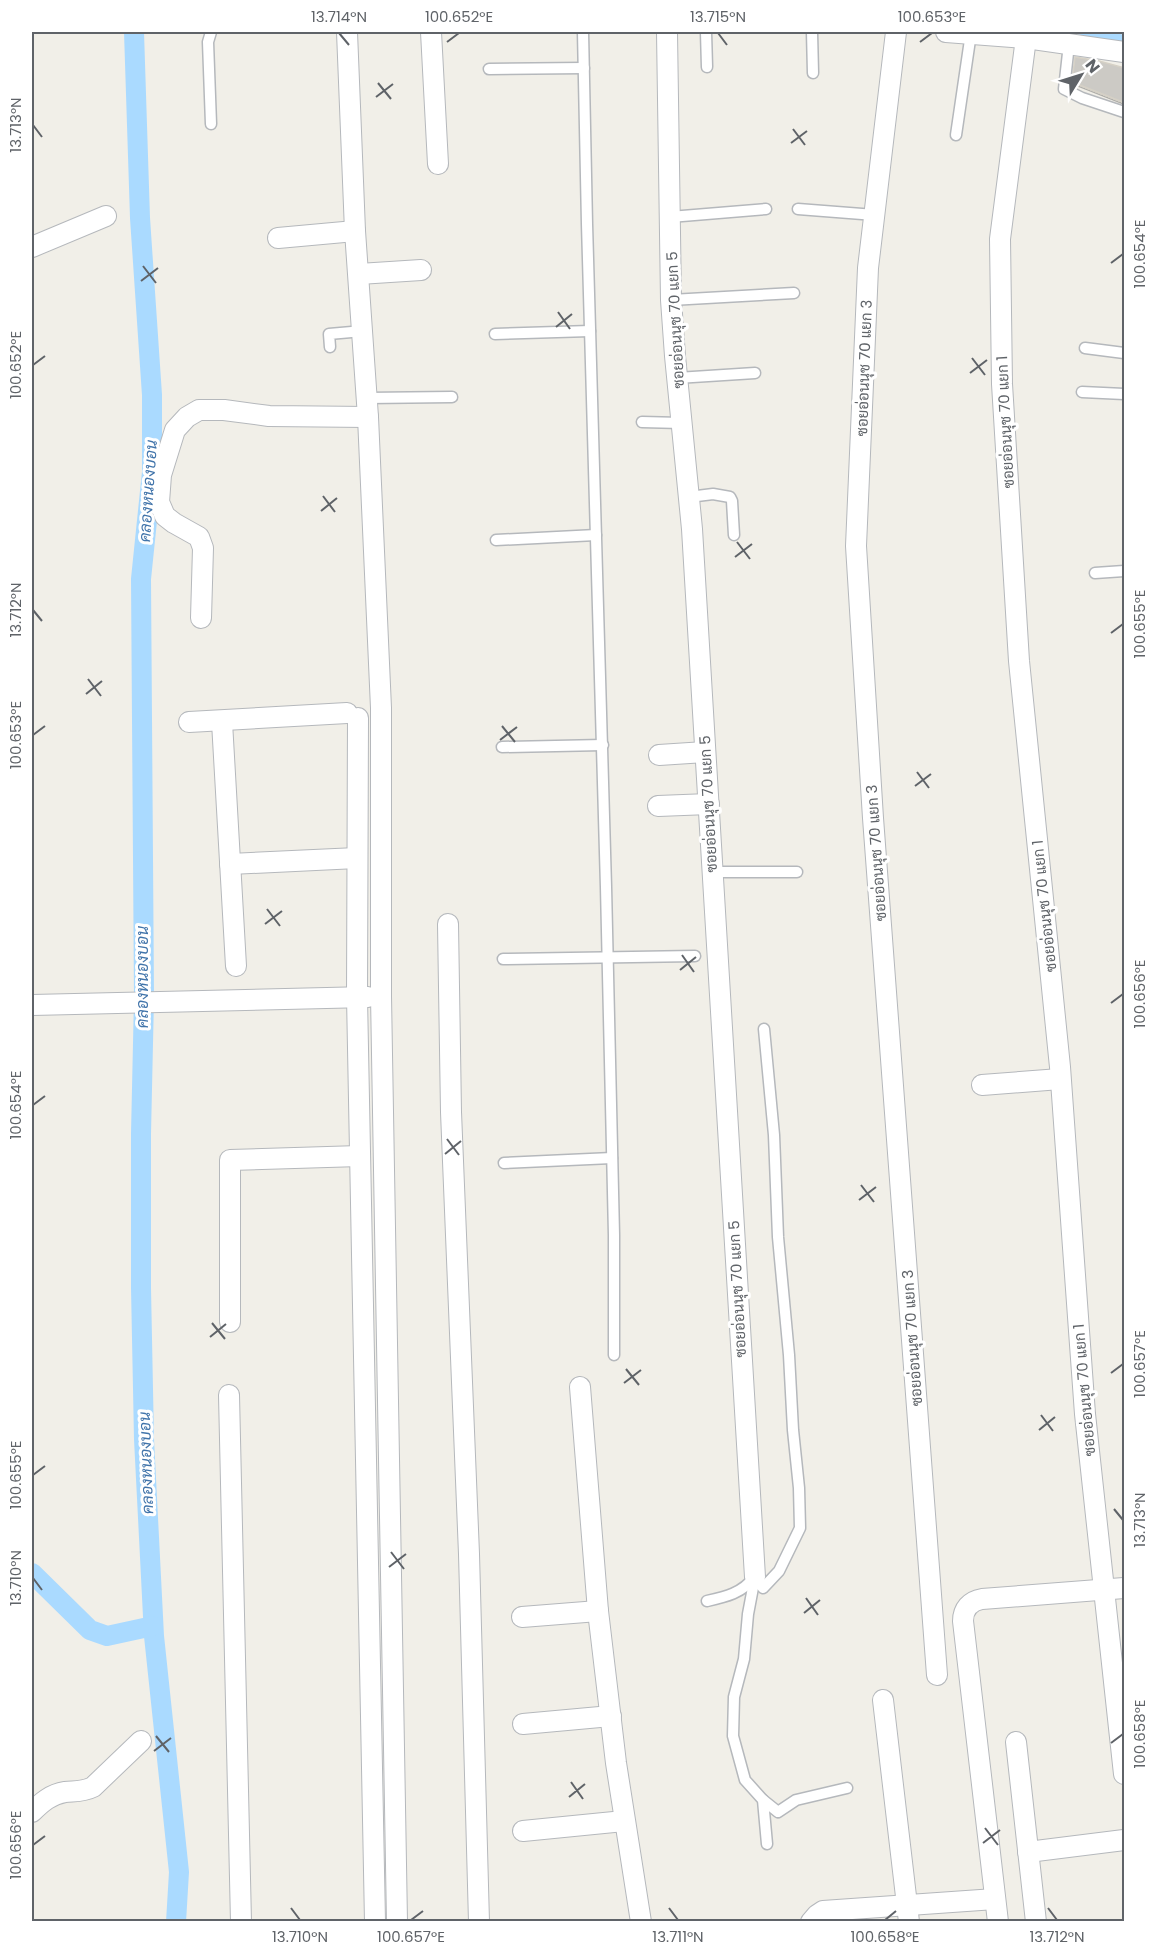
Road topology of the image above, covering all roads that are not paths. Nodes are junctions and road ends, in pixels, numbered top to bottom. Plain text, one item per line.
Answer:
1 (211, 32) edge
2 (346, 32) edge
3 (430, 32) edge
4 (584, 32) edge
5 (667, 32) edge
6 (706, 32) edge
7 (812, 32) edge
8 (896, 32) edge
9 (946, 32) edge
10 (971, 33) junction
11 (1026, 38) junction
12 (1069, 44) junction
13 (1125, 52) edge
14 (707, 67) dead end
15 (584, 68) junction
16 (489, 69) dead end
17 (813, 73) dead end
18 (1125, 112) edge
19 (211, 124) dead end
20 (956, 135) dead end
21 (438, 164) dead end
22 (766, 209) dead end
23 (798, 209) dead end
24 (875, 215) junction
25 (106, 216) dead end
26 (670, 218) junction
27 (355, 231) junction
28 (278, 238) dead end
29 (32, 247) edge
30 (422, 270) dead end
31 (358, 274) junction
32 (794, 293) dead end
33 (671, 300) junction
34 (363, 331) junction
35 (590, 331) junction
36 (495, 334) dead end
37 (330, 347) dead end
38 (1085, 348) dead end
39 (1125, 353) edge
40 (755, 373) dead end
41 (677, 378) junction
42 (1082, 392) dead end
43 (1125, 394) edge
44 (452, 397) dead end
45 (368, 408) junction
46 (642, 422) dead end
47 (681, 423) junction
48 (689, 497) junction
49 (596, 535) junction
50 (734, 535) dead end
51 (496, 540) dead end
52 (1125, 571) edge
53 (1095, 573) dead end
54 (201, 618) dead end
55 (189, 722) dead end
56 (222, 722) junction
57 (603, 745) junction
58 (502, 747) dead end
59 (705, 752) junction
60 (659, 755) dead end
61 (709, 804) junction
62 (658, 806) dead end
63 (357, 858) junction
64 (230, 864) junction
65 (712, 872) junction
66 (797, 872) dead end
67 (448, 924) dead end
68 (608, 956) junction
69 (695, 956) dead end
70 (503, 959) dead end
71 (236, 966) dead end
72 (381, 996) junction
73 (357, 997) junction
74 (32, 1005) edge
75 (764, 1029) dead end
76 (1060, 1078) junction
77 (982, 1085) dead end
78 (360, 1156) junction
79 (612, 1158) junction
80 (504, 1163) dead end
81 (230, 1322) dead end
82 (614, 1355) dead end
83 (580, 1388) dead end
84 (229, 1395) dead end
85 (754, 1577) junction
86 (1125, 1588) edge
87 (1104, 1590) junction
88 (706, 1601) dead end
89 (598, 1611) junction
90 (522, 1617) dead end
91 (937, 1675) dead end
92 (883, 1700) dead end
93 (610, 1716) junction
94 (523, 1724) dead end
95 (141, 1741) dead end
96 (1016, 1742) dead end
97 (1125, 1774) edge
98 (847, 1788) dead end
99 (763, 1800) junction
100 (32, 1812) edge
101 (624, 1821) junction
102 (523, 1831) dead end
103 (1125, 1840) edge
104 (767, 1844) dead end
105 (1028, 1852) junction
106 (995, 1899) junction
107 (908, 1913) edge
108 (812, 1921) edge
109 (241, 1922) edge
110 (375, 1922) edge
111 (397, 1922) edge
112 (479, 1922) edge
113 (641, 1922) edge
114 (998, 1922) edge
115 (1036, 1922) edge

1 - 19 lane
2 - 27 street
3 - 21 street
4 - 15 lane
5 - 26 street, ซอยอ่อนนุช 70 แยก 5
6 - 14 lane
7 - 17 lane
8 - 24 street, ซอยอ่อนนุช 70 แยก 3
9 - 10 street
10 - 11 street
10 - 20 lane
11 - 12 street
11 - 76 street, ซอยอ่อนนุช 70 แยก 1
12 - 13 street
12 - 18 lane
15 - 16 lane
15 - 35 lane
22 - 26 lane
23 - 24 lane
24 - 91 street, ซอยอ่อนนุช 70 แยก 3
25 - 29 street
26 - 33 street, ซอยอ่อนนุช 70 แยก 5
27 - 28 street
27 - 31 street
30 - 31 street
31 - 34 street
32 - 33 lane
33 - 41 street, ซอยอ่อนนุช 70 แยก 5
34 - 37 lane
34 - 45 street
35 - 36 lane
35 - 49 lane
38 - 39 lane
40 - 41 lane
41 - 47 street, ซอยอ่อนนุช 70 แยก 5
42 - 43 lane
44 - 45 lane
45 - 54 street
45 - 72 street
46 - 47 lane
47 - 48 street, ซอยอ่อนนุช 70 แยก 5
48 - 50 lane
48 - 59 street, ซอยอ่อนนุช 70 แยก 5
49 - 51 lane
49 - 57 lane
52 - 53 lane
55 - 56 street
56 - 63 street
56 - 64 street
57 - 58 lane
57 - 68 lane
59 - 60 street
59 - 61 street, ซอยอ่อนนุช 70 แยก 5
61 - 62 street
61 - 65 street, ซอยอ่อนนุช 70 แยก 5
63 - 64 street
63 - 73 street
64 - 71 street
65 - 66 lane
65 - 85 street, ซอยอ่อนนุช 70 แยก 5
67 - 112 street
68 - 69 lane
68 - 70 lane
68 - 79 lane
72 - 73 street
72 - 111 street
73 - 74 street
73 - 78 street
75 - 85 lane
76 - 77 street
76 - 87 street, ซอยอ่อนนุช 70 แยก 1
78 - 81 street
78 - 110 street
79 - 80 lane
79 - 82 lane
83 - 89 street
84 - 109 street
85 - 88 lane
85 - 99 lane
86 - 87 street
87 - 97 street, ซอยอ่อนนุช 70 แยก 1
87 - 106 street
89 - 90 street
89 - 93 street
92 - 107 street
93 - 94 street
93 - 101 street
95 - 100 street
96 - 105 street
98 - 99 lane
99 - 104 lane
101 - 102 street
101 - 113 street
103 - 105 street
105 - 115 street
106 - 107 street
106 - 114 street
107 - 108 street

